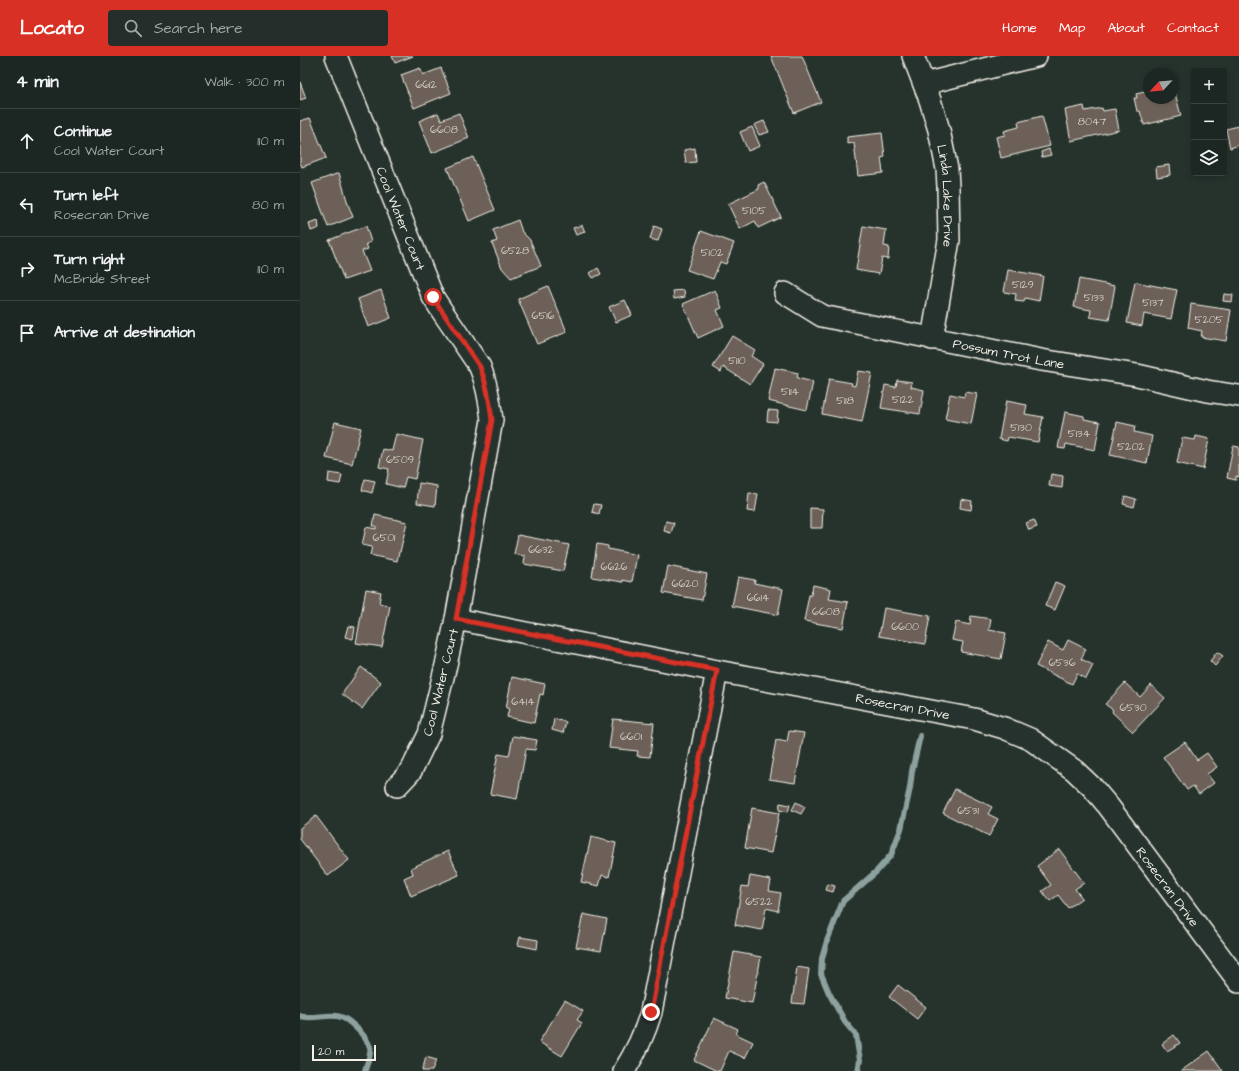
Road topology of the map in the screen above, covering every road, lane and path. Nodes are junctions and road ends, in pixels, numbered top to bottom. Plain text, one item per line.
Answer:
1 (336, 56) edge
2 (913, 56) edge
3 (1036, 56) edge
4 (924, 84) junction
5 (785, 293) dead end
6 (932, 339) junction
7 (1239, 396) edge
8 (456, 619) junction
9 (717, 670) junction
10 (397, 786) dead end
11 (1239, 982) edge
12 (624, 1071) edge

1 - 8 street, Cool Water Court
2 - 4 street, Linda Lake Drive
3 - 4 street
4 - 6 street, Linda Lake Drive
5 - 6 street, Possum Trot Lane
6 - 7 street, Possum Trot Lane
8 - 9 street, Rosecran Drive
8 - 10 street, Cool Water Court
9 - 11 street, Rosecran Drive
9 - 12 street

